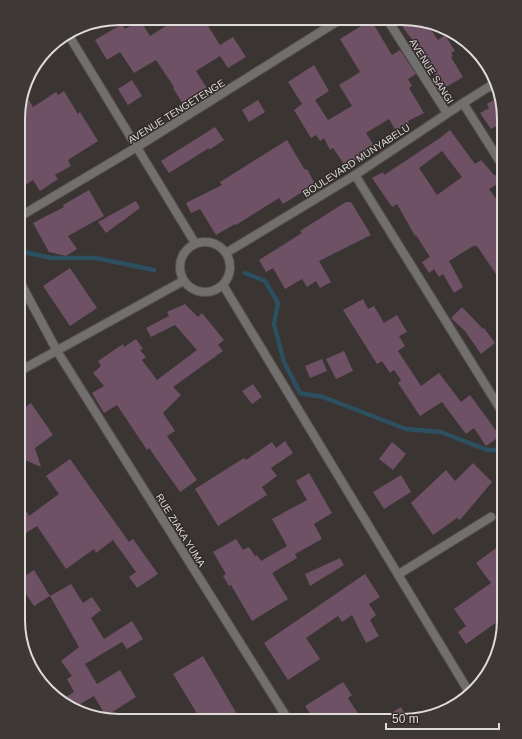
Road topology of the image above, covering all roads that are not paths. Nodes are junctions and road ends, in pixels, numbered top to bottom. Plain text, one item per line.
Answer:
1 (331, 25) edge
2 (391, 25) edge
3 (71, 39) edge
4 (490, 85) edge
5 (463, 102) junction
6 (447, 113) junction
7 (137, 147) junction
8 (497, 157) edge
9 (355, 175) junction
10 (25, 213) edge
11 (195, 243) junction
12 (226, 253) junction
13 (183, 281) junction
14 (223, 285) junction
15 (25, 291) edge
16 (57, 351) junction
17 (25, 368) edge
18 (497, 404) edge
19 (491, 517) dead end
20 (399, 574) junction
21 (467, 689) edge
22 (285, 714) edge

1 - 7 street, AVENUE TENGETENGE
2 - 6 street, AVENUE SANGI
3 - 7 street
4 - 5 street, BOULEVARD MUNYABELU
5 - 6 street, BOULEVARD MUNYABELU
5 - 8 street
6 - 9 street, BOULEVARD MUNYABELU
7 - 10 street, AVENUE TENGETENGE
7 - 11 street
9 - 12 street, BOULEVARD MUNYABELU
9 - 18 street
11 - 12 street
11 - 13 street
12 - 14 street
13 - 14 street
13 - 16 street
14 - 20 street
15 - 16 street, RUE ZIAKA YUMA
16 - 17 street
16 - 22 street, RUE ZIAKA YUMA
19 - 20 street
20 - 21 street

